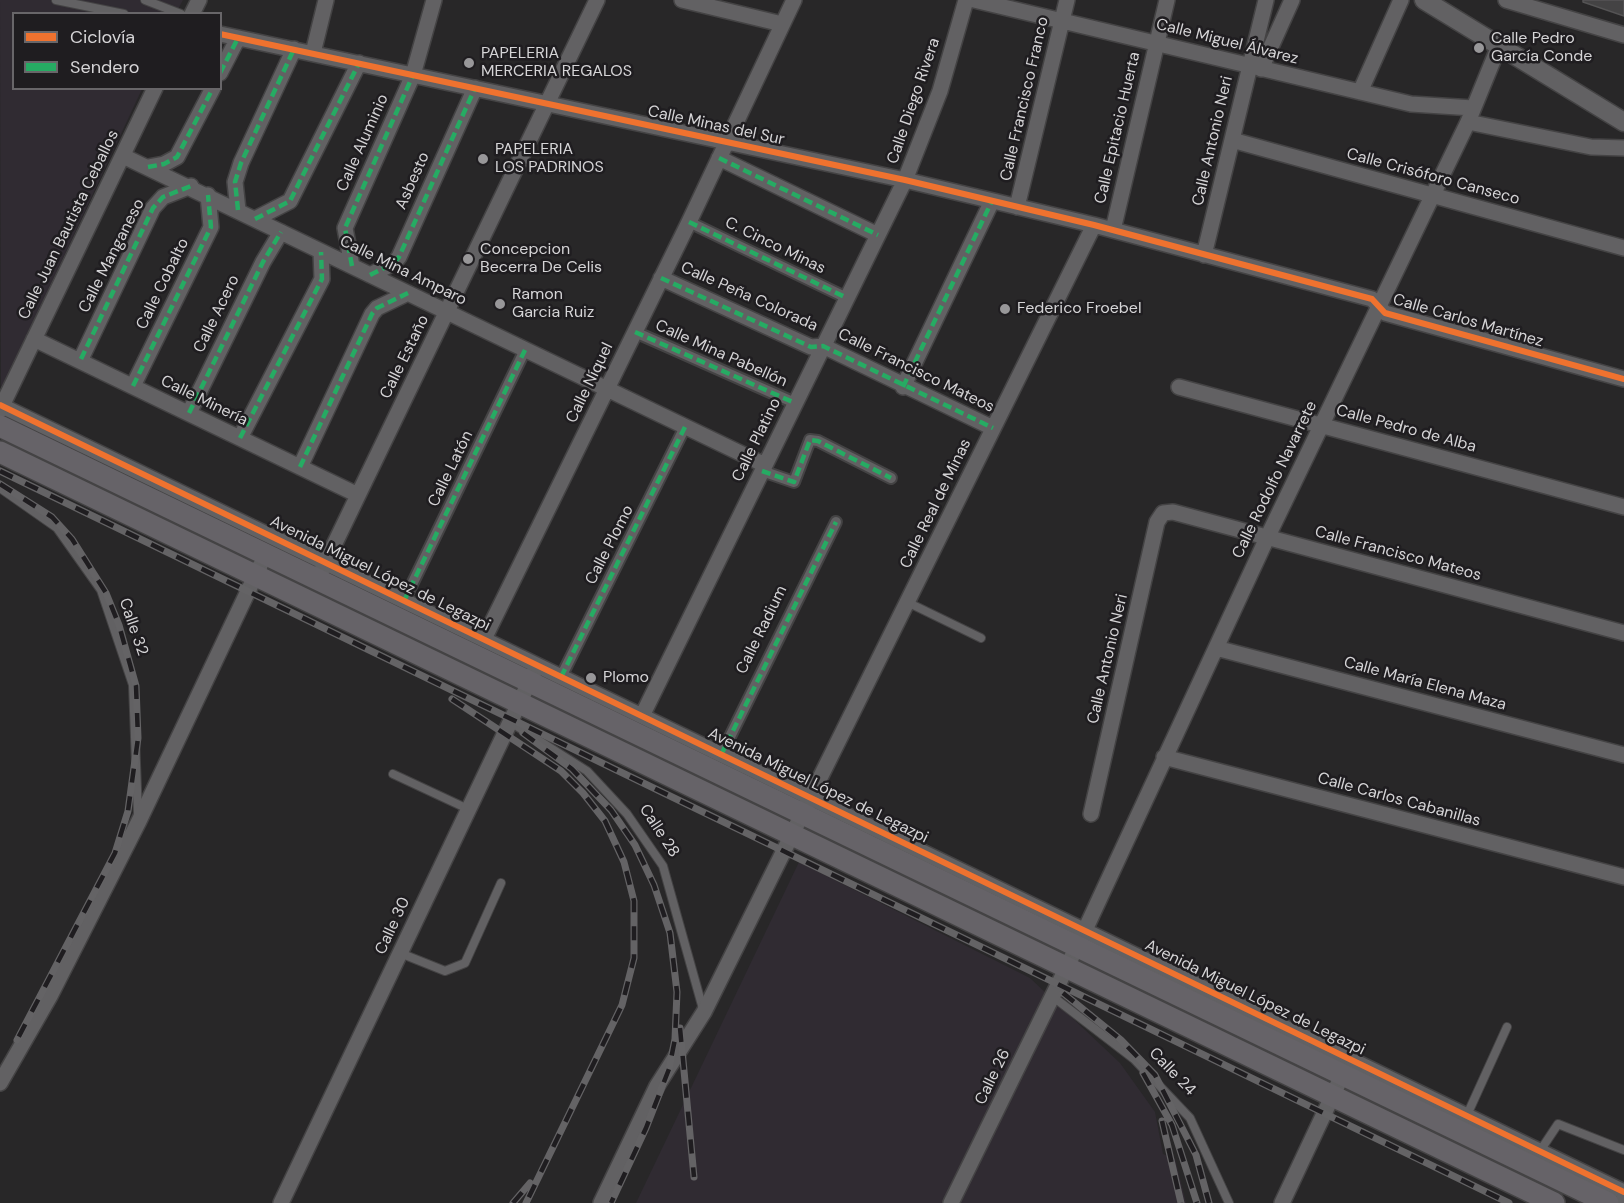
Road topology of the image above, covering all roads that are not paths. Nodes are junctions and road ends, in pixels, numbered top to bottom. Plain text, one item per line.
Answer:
1 (56, 0) edge
2 (145, 0) edge
3 (326, 0) edge
4 (434, 0) edge
5 (597, 0) edge
6 (682, 0) edge
7 (794, 0) edge
8 (966, 0) edge
9 (974, 0) edge
10 (1067, 0) edge
11 (1167, 0) edge
12 (1266, 0) edge
13 (1292, 0) edge
14 (1401, 0) edge
15 (1424, 0) edge
16 (1506, 0) edge
17 (114, 12) edge
18 (176, 12) edge
19 (1062, 21) junction
20 (782, 24) junction
21 (222, 34) edge
22 (1624, 35) edge
23 (238, 38) junction
24 (1157, 44) junction
25 (1499, 46) junction
26 (294, 49) junction
27 (313, 53) junction
28 (359, 63) junction
29 (1255, 67) junction
30 (222, 69) edge
31 (413, 75) junction
32 (475, 88) junction
33 (154, 90) edge
34 (212, 90) edge
35 (1360, 92) junction
36 (547, 103) junction
37 (1470, 115) junction
38 (1624, 122) edge
39 (1232, 140) junction
40 (727, 142) junction
41 (1624, 148) edge
42 (123, 156) junction
43 (719, 158) junction
44 (148, 167) junction
45 (905, 180) junction
46 (191, 186) junction
47 (208, 195) junction
48 (1433, 195) junction
49 (992, 201) junction
50 (1017, 207) junction
51 (238, 210) junction
52 (255, 219) junction
53 (689, 222) junction
54 (1094, 225) junction
55 (1113, 230) junction
56 (281, 232) junction
57 (878, 235) junction
58 (1624, 248) edge
59 (321, 252) junction
60 (1204, 255) junction
61 (352, 266) junction
62 (370, 275) junction
63 (661, 278) junction
64 (408, 293) junction
65 (847, 298) junction
66 (1377, 306) junction
67 (447, 312) junction
68 (635, 332) junction
69 (34, 339) junction
70 (824, 346) junction
71 (525, 350) junction
72 (81, 359) junction
73 (1624, 379) edge
74 (133, 386) junction
75 (903, 387) junction
76 (1179, 387) dead end
77 (607, 389) junction
78 (795, 403) junction
79 (1, 412) edge
80 (189, 413) junction
81 (1322, 425) junction
82 (686, 427) junction
83 (993, 428) junction
84 (240, 438) junction
85 (0, 452) edge
86 (300, 467) junction
87 (763, 468) junction
88 (891, 478) dead end
89 (0, 488) edge
90 (358, 495) junction
91 (1624, 507) edge
92 (1163, 513) joint
93 (836, 522) dead end
94 (1267, 538) junction
95 (270, 546) junction
96 (322, 571) junction
97 (255, 576) junction
98 (308, 600) junction
99 (405, 601) junction
100 (908, 602) junction
101 (1624, 633) edge
102 (981, 638) dead end
103 (484, 639) junction
104 (1216, 648) junction
105 (533, 673) junction
106 (561, 677) junction
107 (520, 702) junction
108 (642, 716) junction
109 (510, 722) junction
110 (721, 754) junction
111 (1624, 755) edge
112 (1164, 757) junction
113 (393, 774) dead end
114 (807, 806) junction
115 (468, 809) junction
116 (1091, 814) dead end
117 (139, 821) junction
118 (792, 834) junction
119 (1624, 877) edge
120 (501, 883) dead end
121 (1081, 938) junction
122 (400, 953) junction
123 (1067, 966) junction
124 (1052, 996) junction
125 (704, 1012) junction
126 (1506, 1027) dead end
127 (1346, 1067) junction
128 (0, 1083) edge
129 (1333, 1096) junction
130 (1467, 1115) junction
131 (1624, 1150) edge
132 (1540, 1151) junction
133 (1624, 1192) edge
134 (280, 1203) edge
135 (600, 1203) edge
136 (951, 1203) edge
137 (1229, 1203) edge
138 (1282, 1203) edge
139 (1554, 1203) edge
140 (1608, 1203) edge

1 - 17 lane
2 - 18 lane
3 - 27 street
4 - 31 street, Calle Aluminio
5 - 36 street, Calle Estaño
6 - 20 street
7 - 20 street, Calle Níquel
8 - 45 street, Calle Diego Rivera
9 - 19 street, Calle Miguel Álvarez
10 - 19 street, Calle Francisco Franco
11 - 24 street, Calle Epitacio Huerta
12 - 29 street, Calle Antonio Neri
13 - 29 street
14 - 35 street
15 - 25 street
16 - 22 street
19 - 24 street, Calle Miguel Álvarez
19 - 50 street, Calle Francisco Franco
20 - 40 street, Calle Níquel
21 - 23 street, Calle Minas del Sur
23 - 26 street, Calle Minas del Sur
23 - 30 street
24 - 29 street, Calle Miguel Álvarez
24 - 55 street, Calle Epitacio Huerta
25 - 37 street, Calle Rodolfo Navarrete
25 - 38 street
26 - 27 street, Calle Minas del Sur
26 - 51 street
27 - 28 street, Calle Minas del Sur
28 - 31 street, Calle Minas del Sur
28 - 52 street
29 - 35 street, Calle Miguel Álvarez
29 - 39 street, Calle Antonio Neri
31 - 32 street, Calle Minas del Sur
31 - 61 street, Calle Aluminio
32 - 36 street, Calle Minas del Sur
32 - 62 street, Asbesto
33 - 42 street, Calle Juan Bautista Ceballos
34 - 44 street
35 - 37 street, Calle Miguel Álvarez
36 - 40 street, Calle Minas del Sur
36 - 67 street, Calle Estaño
37 - 41 street, Calle Miguel Álvarez
37 - 48 street, Calle Rodolfo Navarrete
39 - 48 street, Calle Crisóforo Canseco
39 - 60 street, Calle Antonio Neri
40 - 43 street, Calle Níquel
40 - 45 street, Calle Minas del Sur
42 - 44 street, Calle Mina Amparo
42 - 69 street, Calle Juan Bautista Ceballos
43 - 53 street, Calle Níquel
43 - 57 street
44 - 46 street, Calle Mina Amparo
45 - 49 street, Calle Minas del Sur
45 - 57 street, Calle Platino
46 - 47 street, Calle Mina Amparo
46 - 72 street, Calle Manganeso
47 - 51 street, Calle Mina Amparo
47 - 74 street, Calle Cobalto
48 - 58 street, Calle Crisóforo Canseco
48 - 66 street, Calle Rodolfo Navarrete
49 - 50 street, Calle Minas del Sur
49 - 75 street
50 - 54 street, Calle Minas del Sur
51 - 52 street, Calle Mina Amparo
52 - 56 street, Calle Mina Amparo
53 - 63 street, Calle Níquel
53 - 65 street, C. Cinco Minas
54 - 55 street, Calle Minas del Sur
54 - 83 street, Calle Real de Minas
55 - 60 street, Calle Minas del Sur
56 - 59 street, Calle Mina Amparo
56 - 80 street, Calle Acero
57 - 65 street, Calle Platino
59 - 61 street, Calle Mina Amparo
59 - 84 street
60 - 66 street, Calle Carlos Martínez
61 - 62 street, Calle Mina Amparo
62 - 64 street, Calle Mina Amparo
63 - 68 street, Calle Níquel
63 - 70 street, Calle Peña Colorada
64 - 67 street, Calle Mina Amparo
64 - 86 street
65 - 70 street, Calle Platino
66 - 73 street, Calle Carlos Martínez
66 - 81 street, Calle Rodolfo Navarrete
67 - 71 street, Calle Mina Amparo
67 - 90 street, Calle Estaño
68 - 77 street, Calle Níquel
68 - 78 street, Calle Mina Pabellón
69 - 72 street, Calle Minería
69 - 79 street, Calle Juan Bautista Ceballos
70 - 75 street, Calle Francisco Mateos
70 - 78 street, Calle Platino
71 - 77 street, Calle Mina Amparo
71 - 99 street, Calle Latón
72 - 74 street, Calle Minería
74 - 80 street, Calle Minería
75 - 83 street, Calle Francisco Mateos
76 - 81 street, Calle Pedro de Alba
77 - 82 street, Calle Mina Amparo
77 - 103 street, Calle Níquel
78 - 87 street, Calle Platino
79 - 95 main road, Avenida Miguel López de Legazpi
80 - 84 street, Calle Minería
81 - 91 street, Calle Pedro de Alba
81 - 94 street, Calle Rodolfo Navarrete
82 - 87 street, Calle Mina Amparo
82 - 106 street, Calle Plomo
83 - 100 street, Calle Real de Minas
84 - 86 street, Calle Minería
85 - 97 main road
86 - 90 street, Calle Minería
87 - 88 street, Calle Mina Amparo
87 - 108 street, Calle Platino
89 - 117 lane, Calle 32
90 - 96 street, Calle Estaño
92 - 94 street, Calle Francisco Mateos
92 - 116 street, Calle Antonio Neri
93 - 110 street, Calle Radium
94 - 101 street, Calle Francisco Mateos
94 - 104 street, Calle Rodolfo Navarrete
95 - 96 main road, Avenida Miguel López de Legazpi
95 - 97 street, Calle 32
96 - 98 street, Calle Estaño
96 - 99 street, Avenida Miguel López de Legazpi
96 - 105 main road, Avenida Miguel López de Legazpi
97 - 98 main road
97 - 117 street, Calle 32
98 - 107 main road
99 - 103 street, Avenida Miguel López de Legazpi
100 - 102 lane
100 - 114 street, Calle Real de Minas
103 - 105 street, Avenida Miguel López de Legazpi
104 - 111 street, Calle María Elena Maza
104 - 112 street, Calle Rodolfo Navarrete
105 - 106 street, Avenida Miguel López de Legazpi
105 - 107 street, Calle 30
105 - 114 main road, Avenida Miguel López de Legazpi
106 - 108 street, Avenida Miguel López de Legazpi
107 - 109 street, Calle 30
107 - 118 main road
108 - 110 street, Avenida Miguel López de Legazpi
109 - 115 street, Calle 30
109 - 125 lane, Calle 28
110 - 114 street, Avenida Miguel López de Legazpi
112 - 119 street, Calle Carlos Cabanillas
112 - 121 street, Calle Rodolfo Navarrete
113 - 115 lane
114 - 118 street, Calle Real de Minas
114 - 121 main road, Avenida Miguel López de Legazpi
115 - 122 street, Calle 30
117 - 128 street, Calle 32
118 - 123 main road
118 - 125 street
120 - 122 lane
121 - 123 street, Calle Rodolfo Navarrete
121 - 127 main road, Avenida Miguel López de Legazpi
122 - 134 street, Calle 30
123 - 124 street, Calle 26
123 - 129 main road
124 - 136 street, Calle 26
124 - 137 lane, Calle 24
125 - 135 street
126 - 130 lane
127 - 129 street
127 - 130 street, Avenida Miguel López de Legazpi
127 - 140 main road, Avenida Miguel López de Legazpi
129 - 138 street
129 - 139 main road
130 - 132 street, Avenida Miguel López de Legazpi
131 - 132 lane
132 - 133 street, Avenida Miguel López de Legazpi

